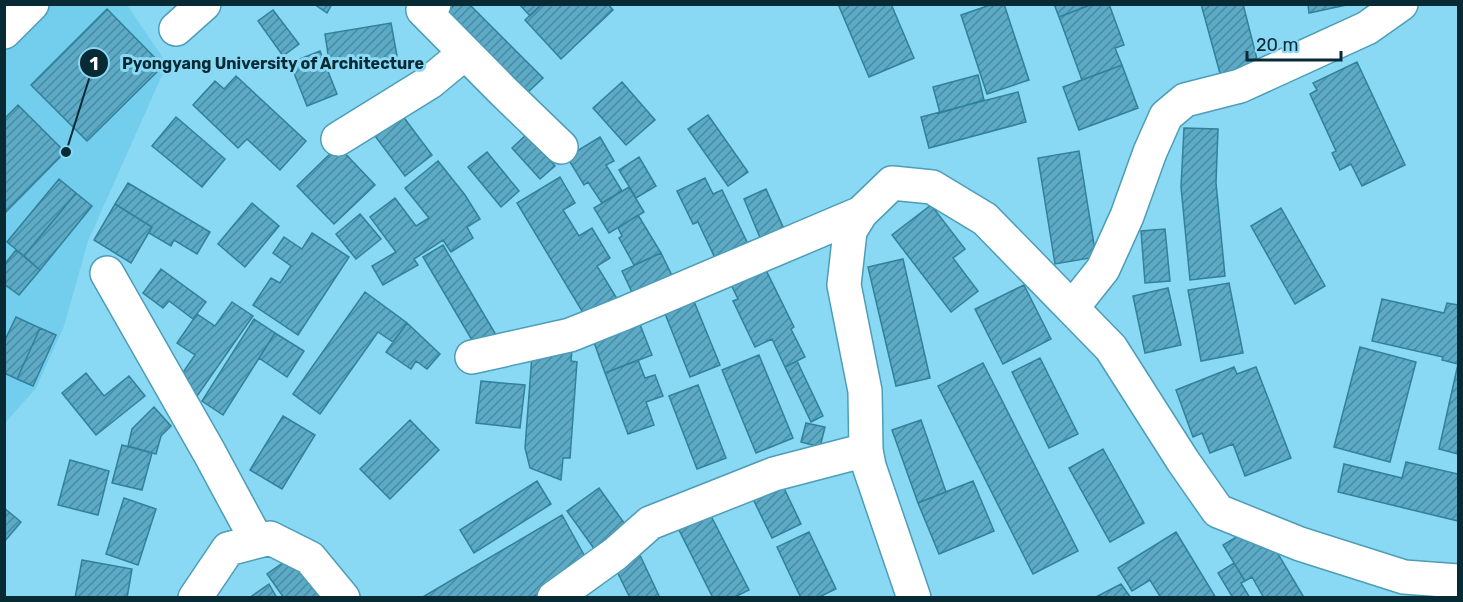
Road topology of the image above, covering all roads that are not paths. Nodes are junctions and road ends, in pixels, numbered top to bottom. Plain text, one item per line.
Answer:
1 (32, 4) edge
2 (204, 4) edge
3 (434, 4) edge
4 (1401, 4) edge
5 (176, 29) dead end
6 (4, 32) edge
7 (465, 53) junction
8 (338, 139) dead end
9 (561, 147) dead end
10 (861, 213) junction
11 (107, 273) dead end
12 (1072, 308) junction
13 (472, 357) dead end
14 (866, 450) junction
15 (256, 541) junction
16 (1458, 581) edge
17 (195, 597) edge
18 (343, 597) edge
19 (554, 597) edge
20 (914, 597) edge

1 - 6 street
2 - 5 street
3 - 7 street
4 - 12 street
7 - 8 street
7 - 9 street
10 - 12 street
10 - 13 street
10 - 14 street
11 - 15 street
12 - 16 street
14 - 19 street
14 - 20 street
15 - 17 street
15 - 18 street

